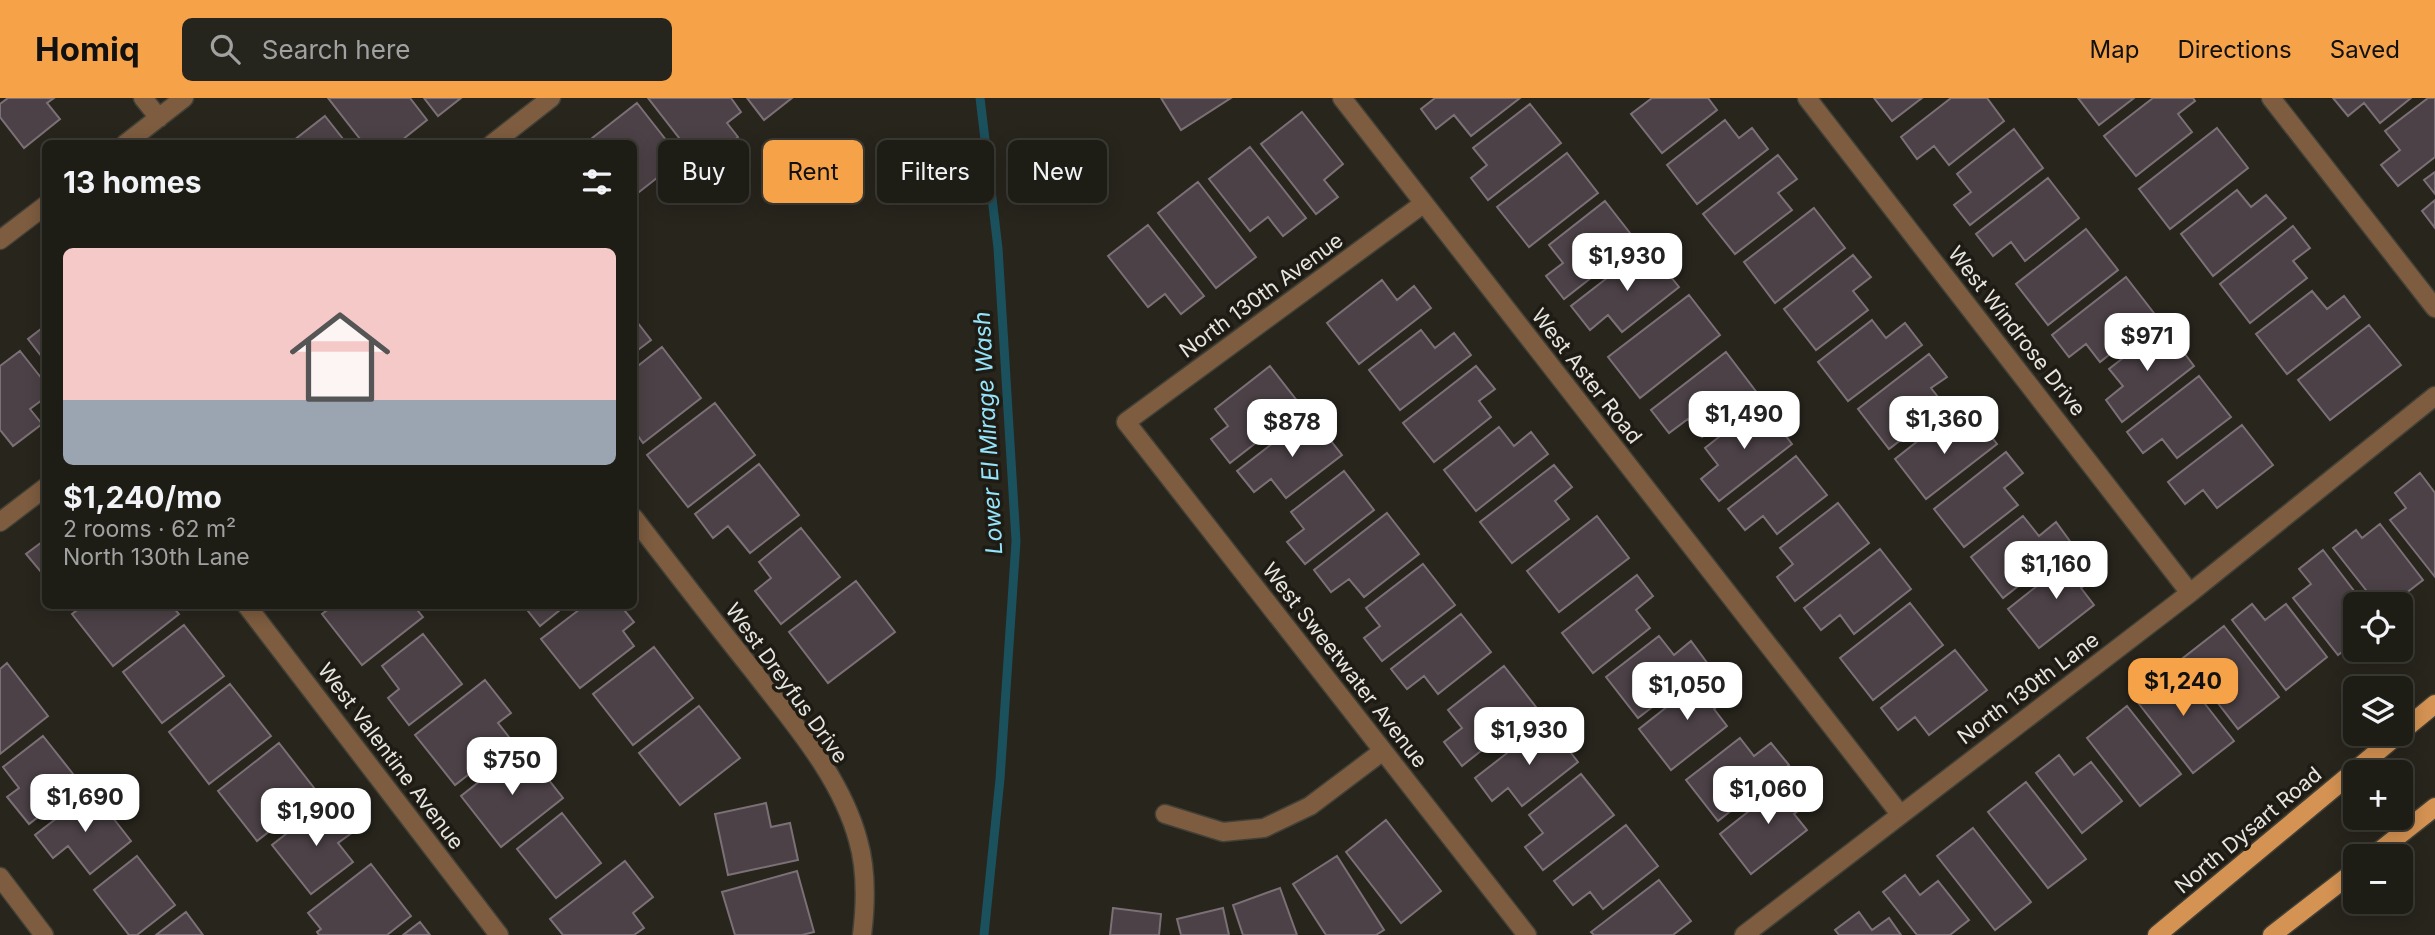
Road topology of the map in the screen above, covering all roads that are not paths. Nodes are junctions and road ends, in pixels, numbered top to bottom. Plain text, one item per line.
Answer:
1 (143, 98) edge
2 (184, 98) edge
3 (551, 98) edge
4 (1342, 98) edge
5 (1807, 98) edge
6 (2271, 98) edge
7 (159, 118) junction
8 (130, 140) edge
9 (497, 140) edge
10 (1423, 204) junction
11 (42, 208) edge
12 (0, 240) edge
13 (2435, 308) edge
14 (2435, 396) edge
15 (1126, 422) joint
16 (42, 490) edge
17 (0, 522) edge
18 (637, 522) edge
19 (2190, 593) junction
20 (249, 609) edge
21 (2435, 704) edge
22 (2413, 722) edge
23 (2384, 746) edge
24 (1383, 751) junction
25 (2435, 807) edge
26 (1165, 814) dead end
27 (1900, 814) junction
28 (2388, 844) edge
29 (0, 877) edge
30 (2343, 880) edge
31 (44, 935) edge
32 (499, 935) edge
33 (862, 935) edge
34 (1527, 935) edge
35 (1744, 935) edge
36 (2157, 935) edge
37 (2272, 935) edge

1 - 7 street
2 - 7 street
3 - 9 street
4 - 10 street, West Aster Road
5 - 19 street, West Windrose Drive
6 - 13 street
7 - 8 street
10 - 15 street, North 130th Avenue
10 - 27 street, West Aster Road
11 - 12 street
14 - 19 street, North 130th Lane
15 - 24 street, West Sweetwater Avenue
16 - 17 street
18 - 33 street, West Dreyfus Drive
19 - 27 street, North 130th Lane
20 - 32 street, West Valentine Avenue
21 - 22 main road, North Dysart Road
23 - 36 main road, North Dysart Road
24 - 26 street
24 - 34 street, West Sweetwater Avenue
25 - 28 main road
27 - 35 street, North 130th Lane
29 - 31 street
30 - 37 main road

